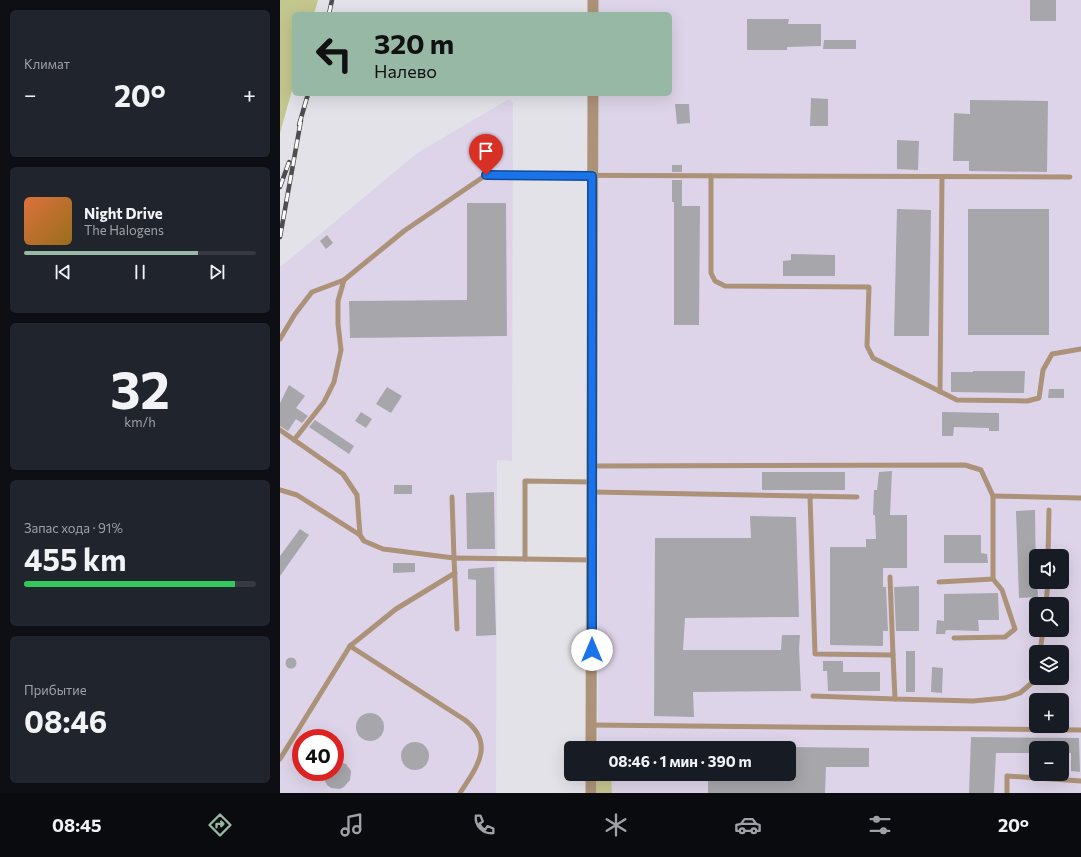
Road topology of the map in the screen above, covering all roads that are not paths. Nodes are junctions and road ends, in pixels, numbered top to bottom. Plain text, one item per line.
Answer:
1 (593, 0) edge
2 (593, 12) edge
3 (593, 96) edge
4 (592, 176) junction
5 (711, 176) junction
6 (942, 177) junction
7 (1070, 177) dead end
8 (344, 280) junction
9 (280, 339) edge
10 (1081, 349) edge
11 (940, 392) junction
12 (280, 430) edge
13 (294, 440) junction
14 (592, 466) junction
15 (592, 487) junction
16 (280, 490) edge
17 (810, 496) junction
18 (993, 496) junction
19 (452, 497) dead end
20 (857, 497) dead end
21 (1081, 498) edge
22 (1049, 510) dead end
23 (360, 535) junction
24 (1048, 549) edge
25 (454, 558) junction
26 (525, 559) junction
27 (592, 560) junction
28 (454, 573) junction
29 (890, 577) dead end
30 (993, 579) junction
31 (939, 582) dead end
32 (457, 628) dead end
33 (954, 638) dead end
34 (350, 646) junction
35 (892, 655) junction
36 (1029, 685) edge
37 (813, 696) dead end
38 (895, 698) junction
39 (591, 724) junction
40 (1081, 730) edge
41 (591, 741) edge
42 (280, 760) edge
43 (591, 781) edge
44 (1081, 781) edge
45 (460, 793) edge
46 (591, 793) edge
47 (1007, 793) edge

1 - 2 street
3 - 4 street
4 - 5 lane
4 - 8 lane
4 - 14 street
5 - 6 lane
5 - 11 lane
6 - 7 lane
6 - 11 lane
8 - 9 lane
8 - 13 lane
10 - 11 lane
12 - 13 lane
13 - 23 lane
14 - 15 street
14 - 18 lane
15 - 17 lane
15 - 26 lane
15 - 27 street
16 - 23 lane
17 - 20 lane
17 - 35 lane
18 - 21 lane
18 - 30 lane
19 - 25 lane
22 - 24 lane
23 - 25 lane
25 - 26 lane
25 - 28 lane
26 - 27 lane
27 - 39 street
28 - 32 lane
28 - 34 lane
29 - 35 lane
30 - 31 lane
30 - 33 lane
34 - 42 lane
34 - 45 lane
35 - 38 lane
36 - 38 lane
37 - 38 lane
39 - 40 lane
39 - 41 street
43 - 46 street
44 - 47 lane

